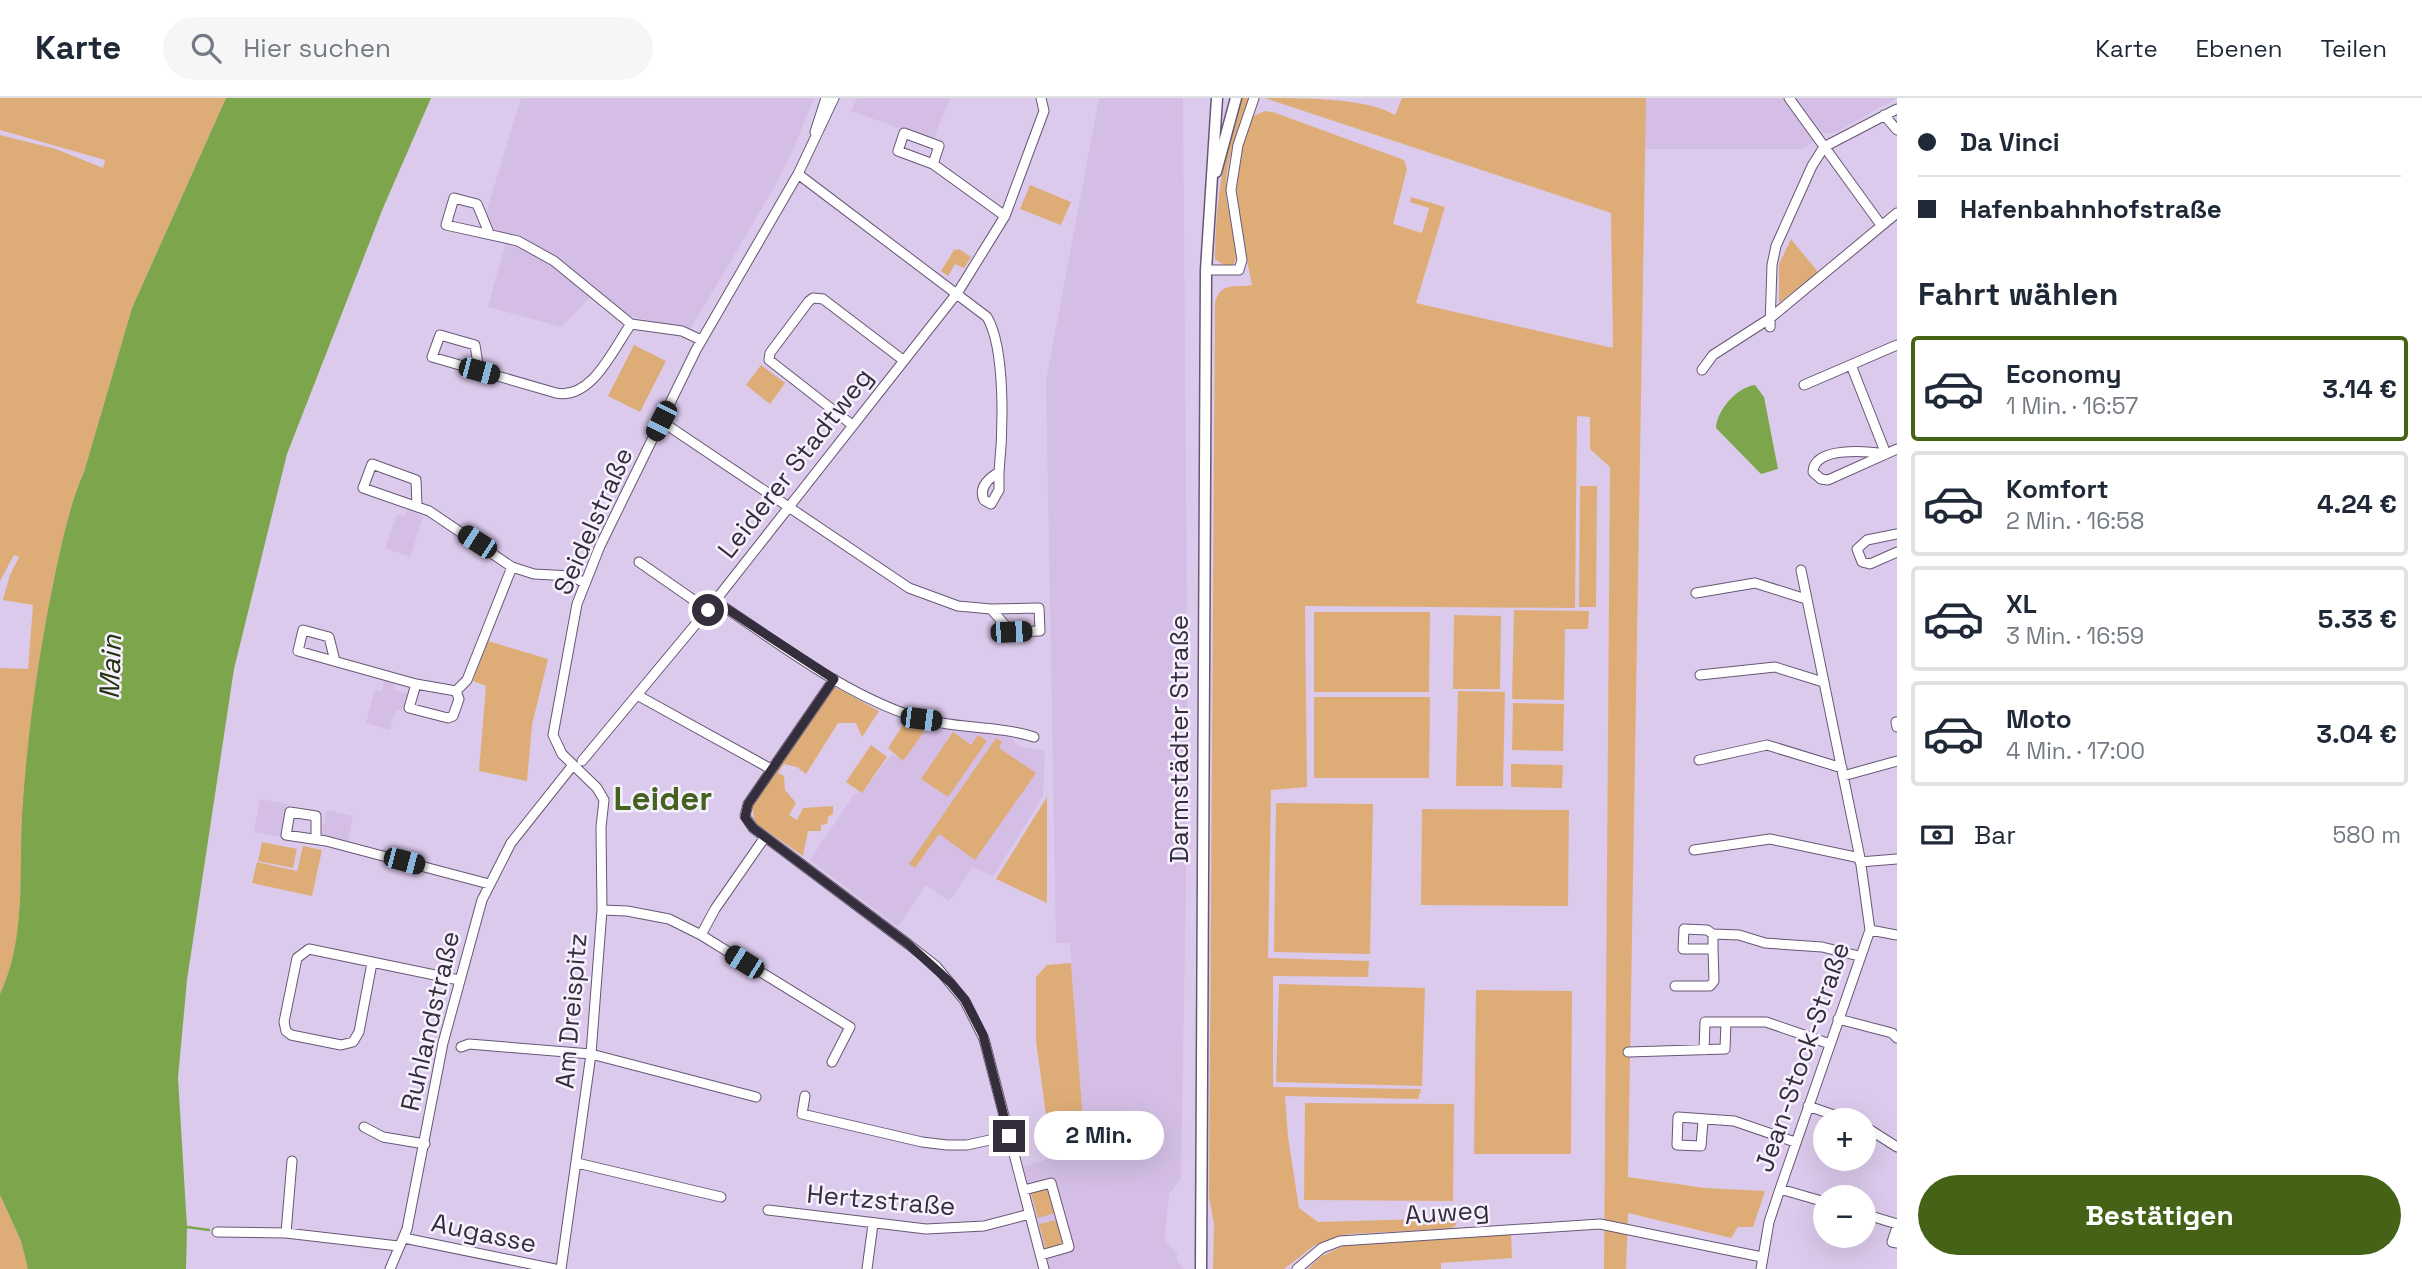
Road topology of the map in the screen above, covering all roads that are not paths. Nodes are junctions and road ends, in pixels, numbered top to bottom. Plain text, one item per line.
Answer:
1 (826, 98) edge
2 (834, 98) edge
3 (1041, 98) edge
4 (1216, 98) edge
5 (1236, 98) edge
6 (1254, 98) edge
7 (1789, 98) edge
8 (1897, 108) edge
9 (1884, 114) junction
10 (1897, 131) edge
11 (1824, 148) junction
12 (808, 153) junction
13 (933, 164) junction
14 (798, 174) junction
15 (1210, 209) junction
16 (1897, 213) edge
17 (1005, 216) junction
18 (1881, 225) junction
19 (489, 233) junction
20 (1206, 270) junction
21 (958, 292) junction
22 (1770, 323) junction
23 (631, 324) junction
24 (701, 341) junction
25 (1897, 345) edge
26 (903, 360) junction
27 (1851, 365) junction
28 (1702, 370) dead end
29 (479, 371) junction
30 (1804, 385) dead end
31 (661, 421) junction
32 (851, 424) junction
33 (1897, 449) edge
34 (1886, 454) junction
35 (999, 472) dead end
36 (417, 506) junction
37 (786, 508) junction
38 (1897, 534) edge
39 (1897, 551) edge
40 (639, 562) dead end
41 (512, 567) junction
42 (1801, 570) dead end
43 (584, 583) junction
44 (1696, 593) dead end
45 (1806, 599) junction
46 (715, 601) junction
47 (991, 609) junction
48 (708, 610) junction
49 (335, 661) junction
50 (1700, 676) dead end
51 (834, 679) junction
52 (1823, 682) junction
53 (416, 684) junction
54 (456, 691) junction
55 (637, 695) junction
56 (1034, 737) dead end
57 (1699, 760) dead end
58 (1897, 761) edge
59 (577, 765) junction
60 (771, 769) junction
61 (1842, 772) junction
62 (765, 837) junction
63 (316, 839) dead end
64 (1694, 850) dead end
65 (1897, 859) edge
66 (1860, 860) junction
67 (489, 884) junction
68 (479, 908) joint
69 (602, 911) junction
70 (1870, 930) junction
71 (1713, 934) junction
72 (701, 935) junction
73 (1897, 935) edge
74 (1713, 949) junction
75 (1859, 956) junction
76 (372, 962) junction
77 (459, 980) junction
78 (1675, 986) dead end
79 (1838, 1019) junction
80 (1726, 1022) junction
81 (1897, 1038) edge
82 (1830, 1044) junction
83 (452, 1045) junction
84 (1704, 1050) junction
85 (1628, 1052) dead end
86 (591, 1054) junction
87 (832, 1062) dead end
88 (805, 1096) dead end
89 (756, 1097) dead end
90 (1808, 1106) junction
91 (1814, 1108) edge
92 (1703, 1121) dead end
93 (364, 1127) dead end
94 (1876, 1134) edge
95 (1009, 1136) junction
96 (1795, 1142) junction
97 (425, 1144) junction
98 (1897, 1147) edge
99 (292, 1161) dead end
100 (577, 1163) junction
101 (1780, 1189) junction
102 (1024, 1190) junction
103 (721, 1197) dead end
104 (1813, 1199) edge
105 (768, 1210) dead end
106 (1030, 1214) junction
107 (1876, 1218) edge
108 (873, 1224) junction
109 (1897, 1226) edge
110 (217, 1232) dead end
111 (285, 1233) junction
112 (401, 1242) junction
113 (1897, 1243) edge
114 (1041, 1255) junction
115 (1762, 1257) junction
116 (390, 1269) edge
117 (555, 1269) edge
118 (561, 1269) edge
119 (867, 1269) edge
120 (1044, 1269) edge
121 (1201, 1269) edge
122 (1297, 1269) edge
123 (1761, 1269) edge

1 - 12 street, Seidelstraße
2 - 12 street, Seidelstraße
3 - 17 street, Leiderer Stadtweg
4 - 15 main road, Darmstädter Straße
5 - 15 main road, Darmstädter Straße
6 - 20 street
7 - 11 street
8 - 9 street
9 - 10 street
9 - 11 street
11 - 18 street
11 - 22 street
12 - 14 street, Seidelstraße
13 - 13 street
13 - 17 street
14 - 21 street
14 - 24 street, Seidelstraße
15 - 20 main road, Darmstädter Straße
16 - 18 street
17 - 21 street, Leiderer Stadtweg
18 - 22 street
19 - 19 street
19 - 23 street
20 - 121 main road, Darmstädter Straße
21 - 26 street, Leiderer Stadtweg
21 - 35 street
22 - 28 street
23 - 24 street
23 - 29 street
24 - 31 street, Seidelstraße
25 - 27 street
26 - 32 street, Leiderer Stadtweg
26 - 32 street
27 - 30 street
27 - 34 street
29 - 29 street
31 - 37 street
31 - 43 street, Seidelstraße
32 - 37 street, Leiderer Stadtweg
33 - 34 street
34 - 34 street
36 - 36 street
36 - 41 street
37 - 46 street, Leiderer Stadtweg
37 - 47 street
38 - 39 street
40 - 48 street
41 - 43 street
41 - 54 street
42 - 45 street, Jean-Stock-Straße
43 - 59 street, Seidelstraße
44 - 45 street
45 - 52 street, Jean-Stock-Straße
46 - 48 street, Leiderer Stadtweg
46 - 51 street
47 - 47 street
48 - 55 street, Leiderer Stadtweg
49 - 49 street
49 - 53 street
50 - 52 street
51 - 56 street
51 - 60 street
52 - 61 street, Jean-Stock-Straße
53 - 54 street
53 - 54 street
55 - 59 street, Leiderer Stadtweg
55 - 60 street
57 - 61 street
58 - 61 street
59 - 67 street, Leiderer Stadtweg
59 - 69 street, Am Dreispitz
60 - 62 street
61 - 66 street, Jean-Stock-Straße
62 - 72 street
62 - 95 street
63 - 67 street
64 - 66 street
65 - 66 street
66 - 70 street, Jean-Stock-Straße
67 - 68 street, Leiderer Stadtweg
68 - 77 street, Ruhlandstraße
69 - 72 street
69 - 86 street, Am Dreispitz
70 - 73 street
70 - 75 street, Jean-Stock-Straße
71 - 74 street
71 - 74 street
71 - 75 street
72 - 87 street
74 - 78 street
75 - 79 street, Jean-Stock-Straße
76 - 76 street
76 - 77 street
77 - 83 street, Ruhlandstraße
79 - 81 street
79 - 82 street, Jean-Stock-Straße
80 - 82 street
80 - 84 street
80 - 84 street
82 - 90 street, Jean-Stock-Straße
83 - 86 street
83 - 97 street, Ruhlandstraße
84 - 85 street
86 - 89 street
86 - 100 street, Am Dreispitz
88 - 95 street
90 - 91 street
90 - 96 street, Jean-Stock-Straße
92 - 96 street
93 - 97 street, Ruhlandstraße
94 - 98 street
95 - 102 street
96 - 101 street, Jean-Stock-Straße
97 - 112 street, Ruhlandstraße
99 - 111 street
100 - 103 street
100 - 118 street, Am Dreispitz
101 - 104 street
101 - 115 street, Jean-Stock-Straße
102 - 106 street
102 - 114 street
105 - 108 street, Hertzstraße
106 - 108 street, Hertzstraße
106 - 114 street
107 - 109 street
108 - 119 street
109 - 113 street
110 - 111 street, Augasse
111 - 112 street, Augasse
112 - 116 street, Ruhlandstraße
112 - 117 street, Augasse
114 - 120 street
115 - 122 street, Auweg
115 - 123 street, Jean-Stock-Straße

